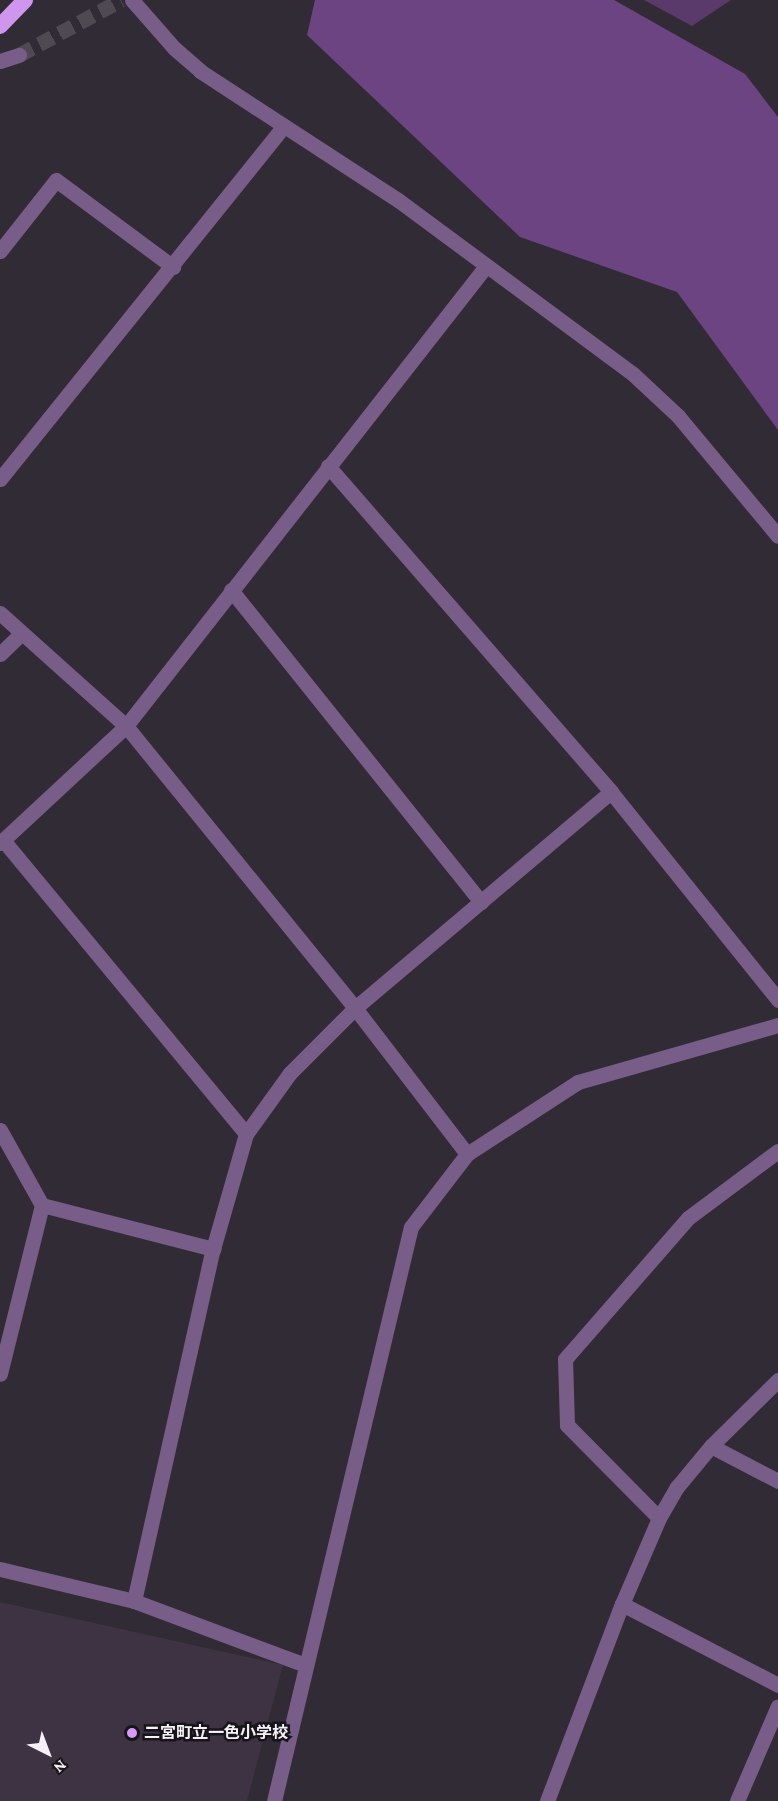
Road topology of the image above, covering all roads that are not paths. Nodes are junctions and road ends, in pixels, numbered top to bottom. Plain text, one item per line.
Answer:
1 (25, 0) edge
2 (132, 1) edge
3 (0, 26) edge
4 (19, 55) tunnel mouth
5 (0, 61) edge
6 (284, 126) junction
7 (0, 251) edge
8 (486, 266) junction
9 (173, 267) junction
10 (328, 466) junction
11 (0, 479) edge
12 (778, 536) edge
13 (231, 590) junction
14 (0, 613) edge
15 (22, 633) junction
16 (0, 654) edge
17 (126, 726) junction
18 (611, 792) junction
19 (2, 841) edge
20 (481, 903) junction
21 (778, 1000) edge
22 (355, 1008) junction
23 (778, 1025) edge
24 (0, 1130) edge
25 (246, 1134) junction
26 (778, 1151) edge
27 (467, 1154) junction
28 (42, 1205) junction
29 (213, 1249) junction
30 (0, 1374) edge
31 (778, 1380) edge
32 (711, 1446) junction
33 (778, 1481) edge
34 (659, 1518) junction
35 (0, 1569) edge
36 (134, 1601) junction
37 (622, 1604) junction
38 (305, 1665) junction
39 (778, 1685) edge
40 (778, 1706) edge
41 (274, 1801) edge
42 (547, 1801) edge
43 (737, 1801) edge

1 - 3 highway
2 - 6 street
4 - 5 street
6 - 8 street
6 - 9 street
7 - 9 street
8 - 10 street
8 - 12 street
9 - 11 street
10 - 13 street
10 - 18 street
13 - 17 street
13 - 20 street
14 - 15 street
15 - 16 street
15 - 17 street
17 - 19 street
17 - 22 street
18 - 20 street
18 - 21 street
19 - 25 street
20 - 22 street
22 - 25 street
22 - 27 street
23 - 27 street
24 - 28 street
25 - 29 street
26 - 34 street
27 - 38 street
28 - 29 street
28 - 30 street
29 - 36 street
31 - 32 street
32 - 33 street
32 - 34 street
34 - 37 street
35 - 36 street
36 - 38 street
37 - 39 street
37 - 42 street
38 - 41 street
40 - 43 street

